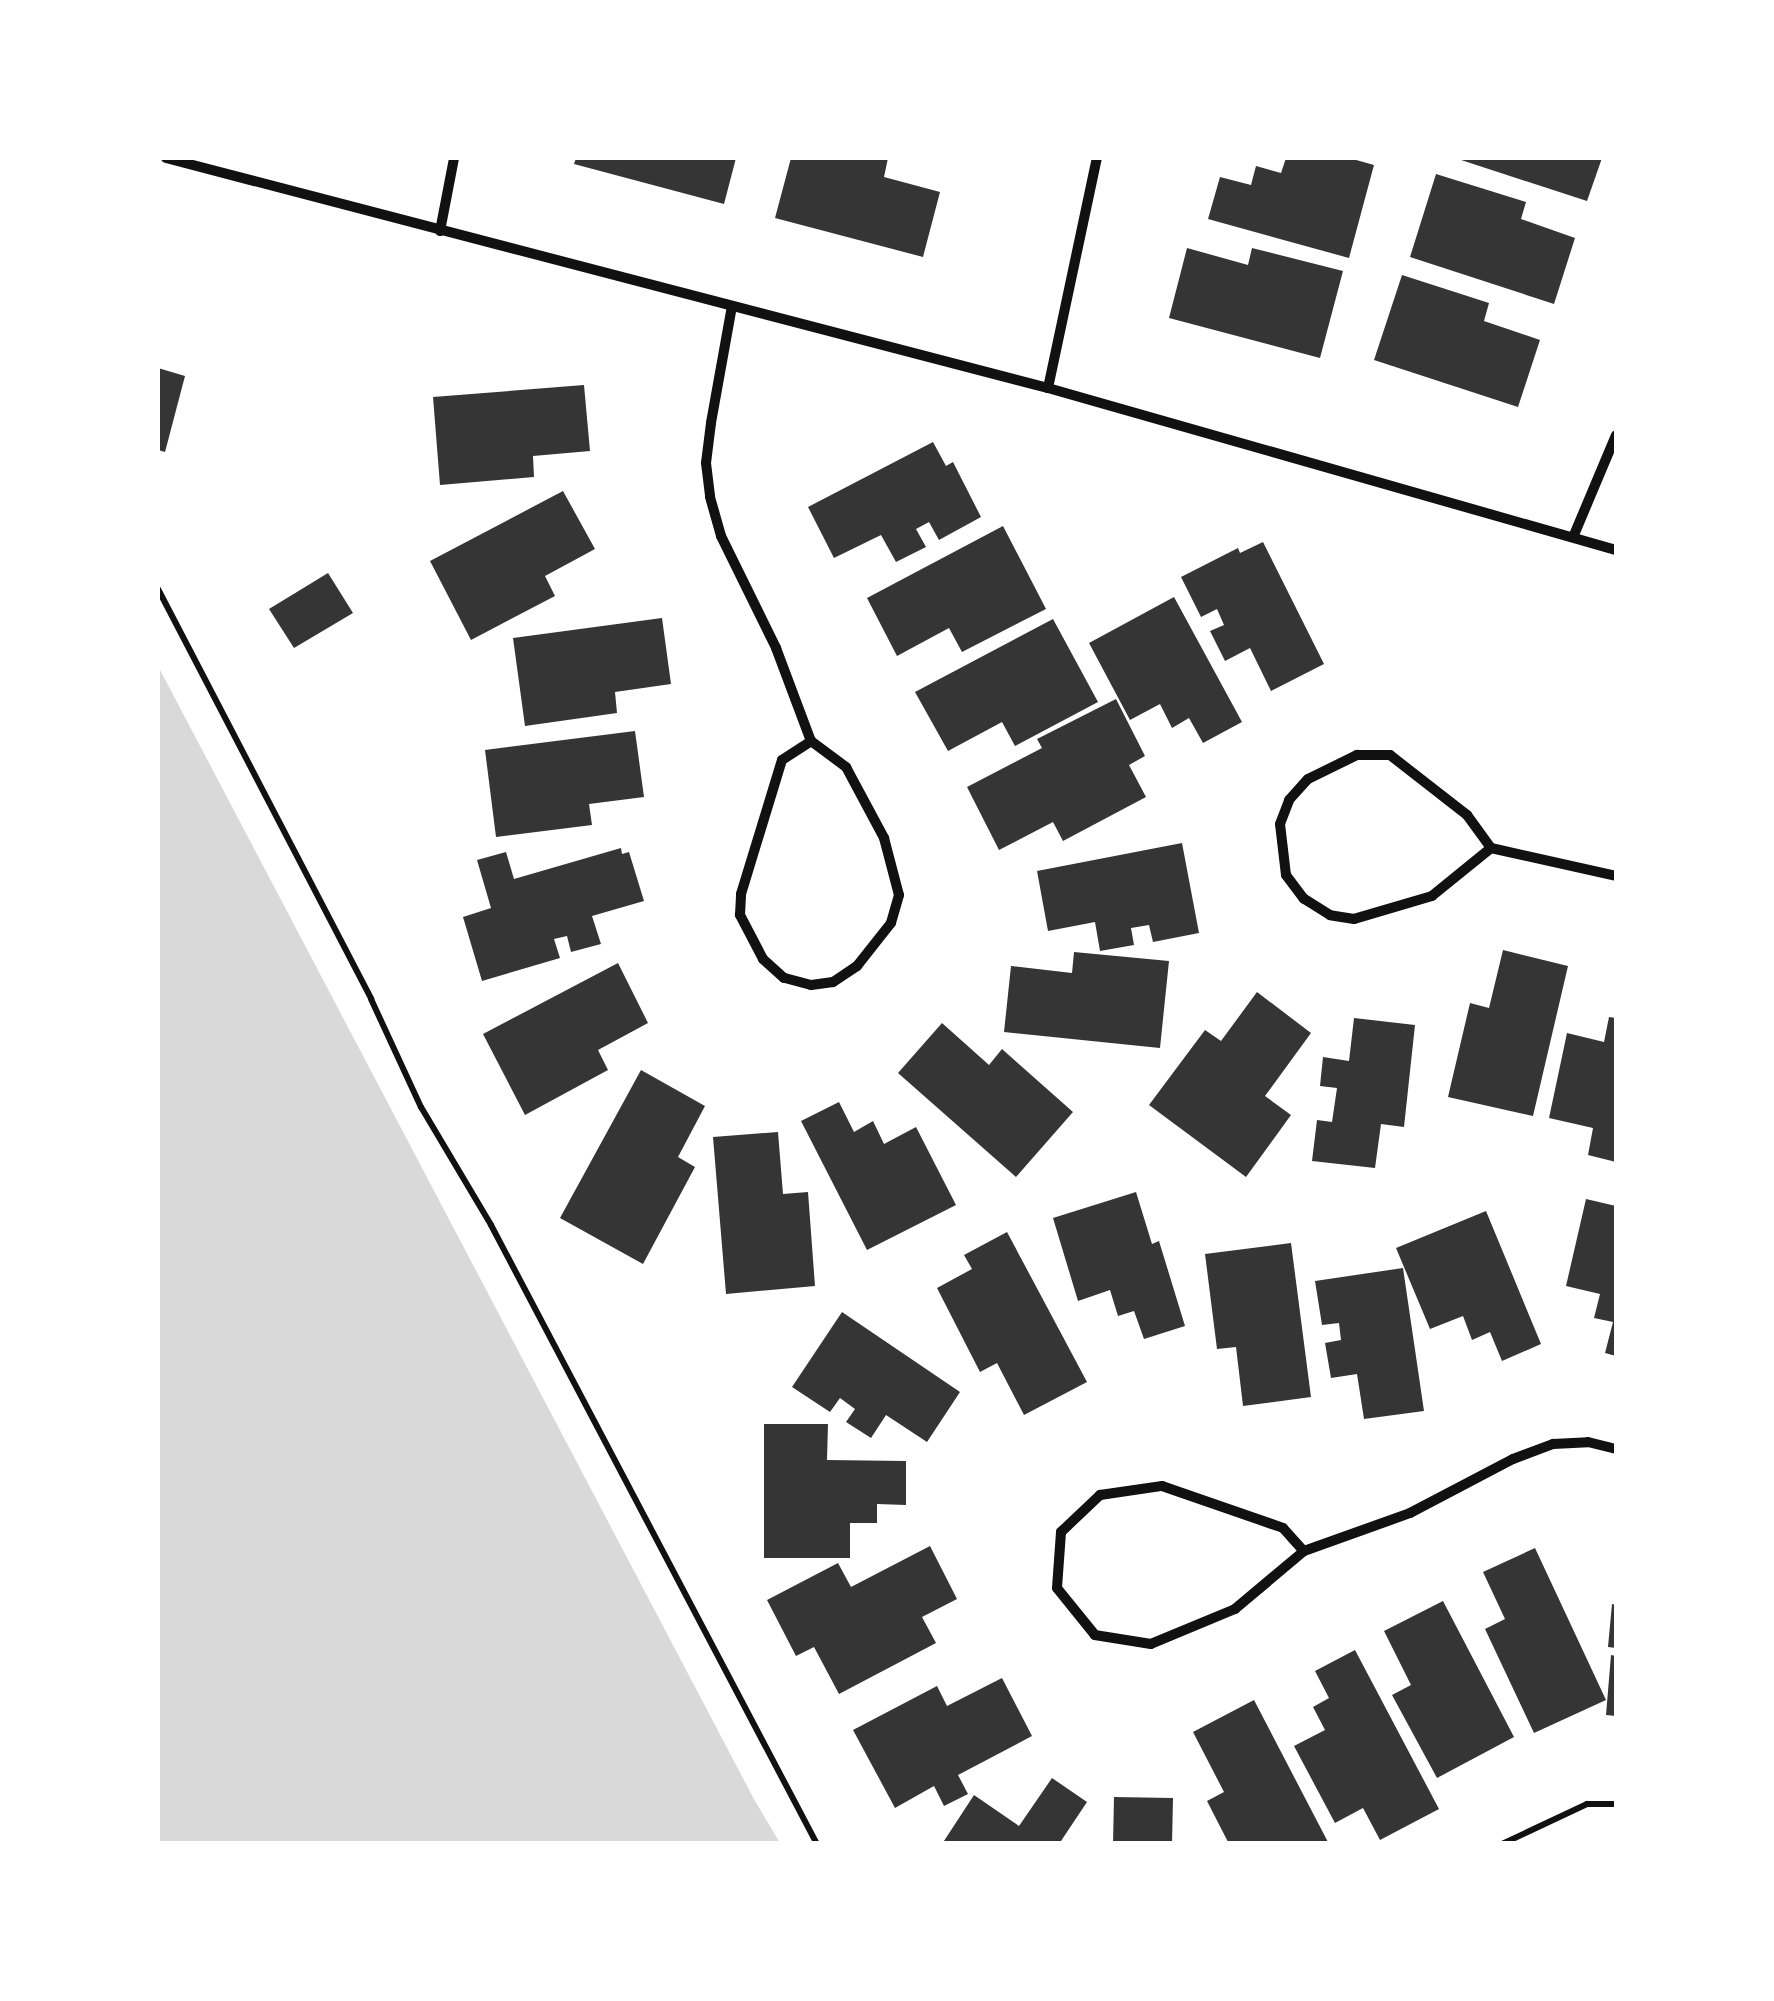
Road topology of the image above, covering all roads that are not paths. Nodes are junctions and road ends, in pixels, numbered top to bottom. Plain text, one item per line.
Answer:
1 (166, 158) edge
2 (454, 158) edge
3 (1097, 158) edge
4 (440, 231) junction
5 (732, 306) junction
6 (1048, 388) junction
7 (1616, 434) edge
8 (1574, 535) junction
9 (1616, 550) edge
10 (811, 741) junction
11 (1492, 848) junction
12 (1616, 876) edge
13 (1616, 1449) edge
14 (1304, 1551) junction

1 - 4 street
2 - 4 street
3 - 6 street
4 - 5 street
5 - 6 street
5 - 10 street
6 - 8 street
7 - 8 street
8 - 9 street
10 - 10 street
11 - 11 street
11 - 12 street
13 - 14 street
14 - 14 street

